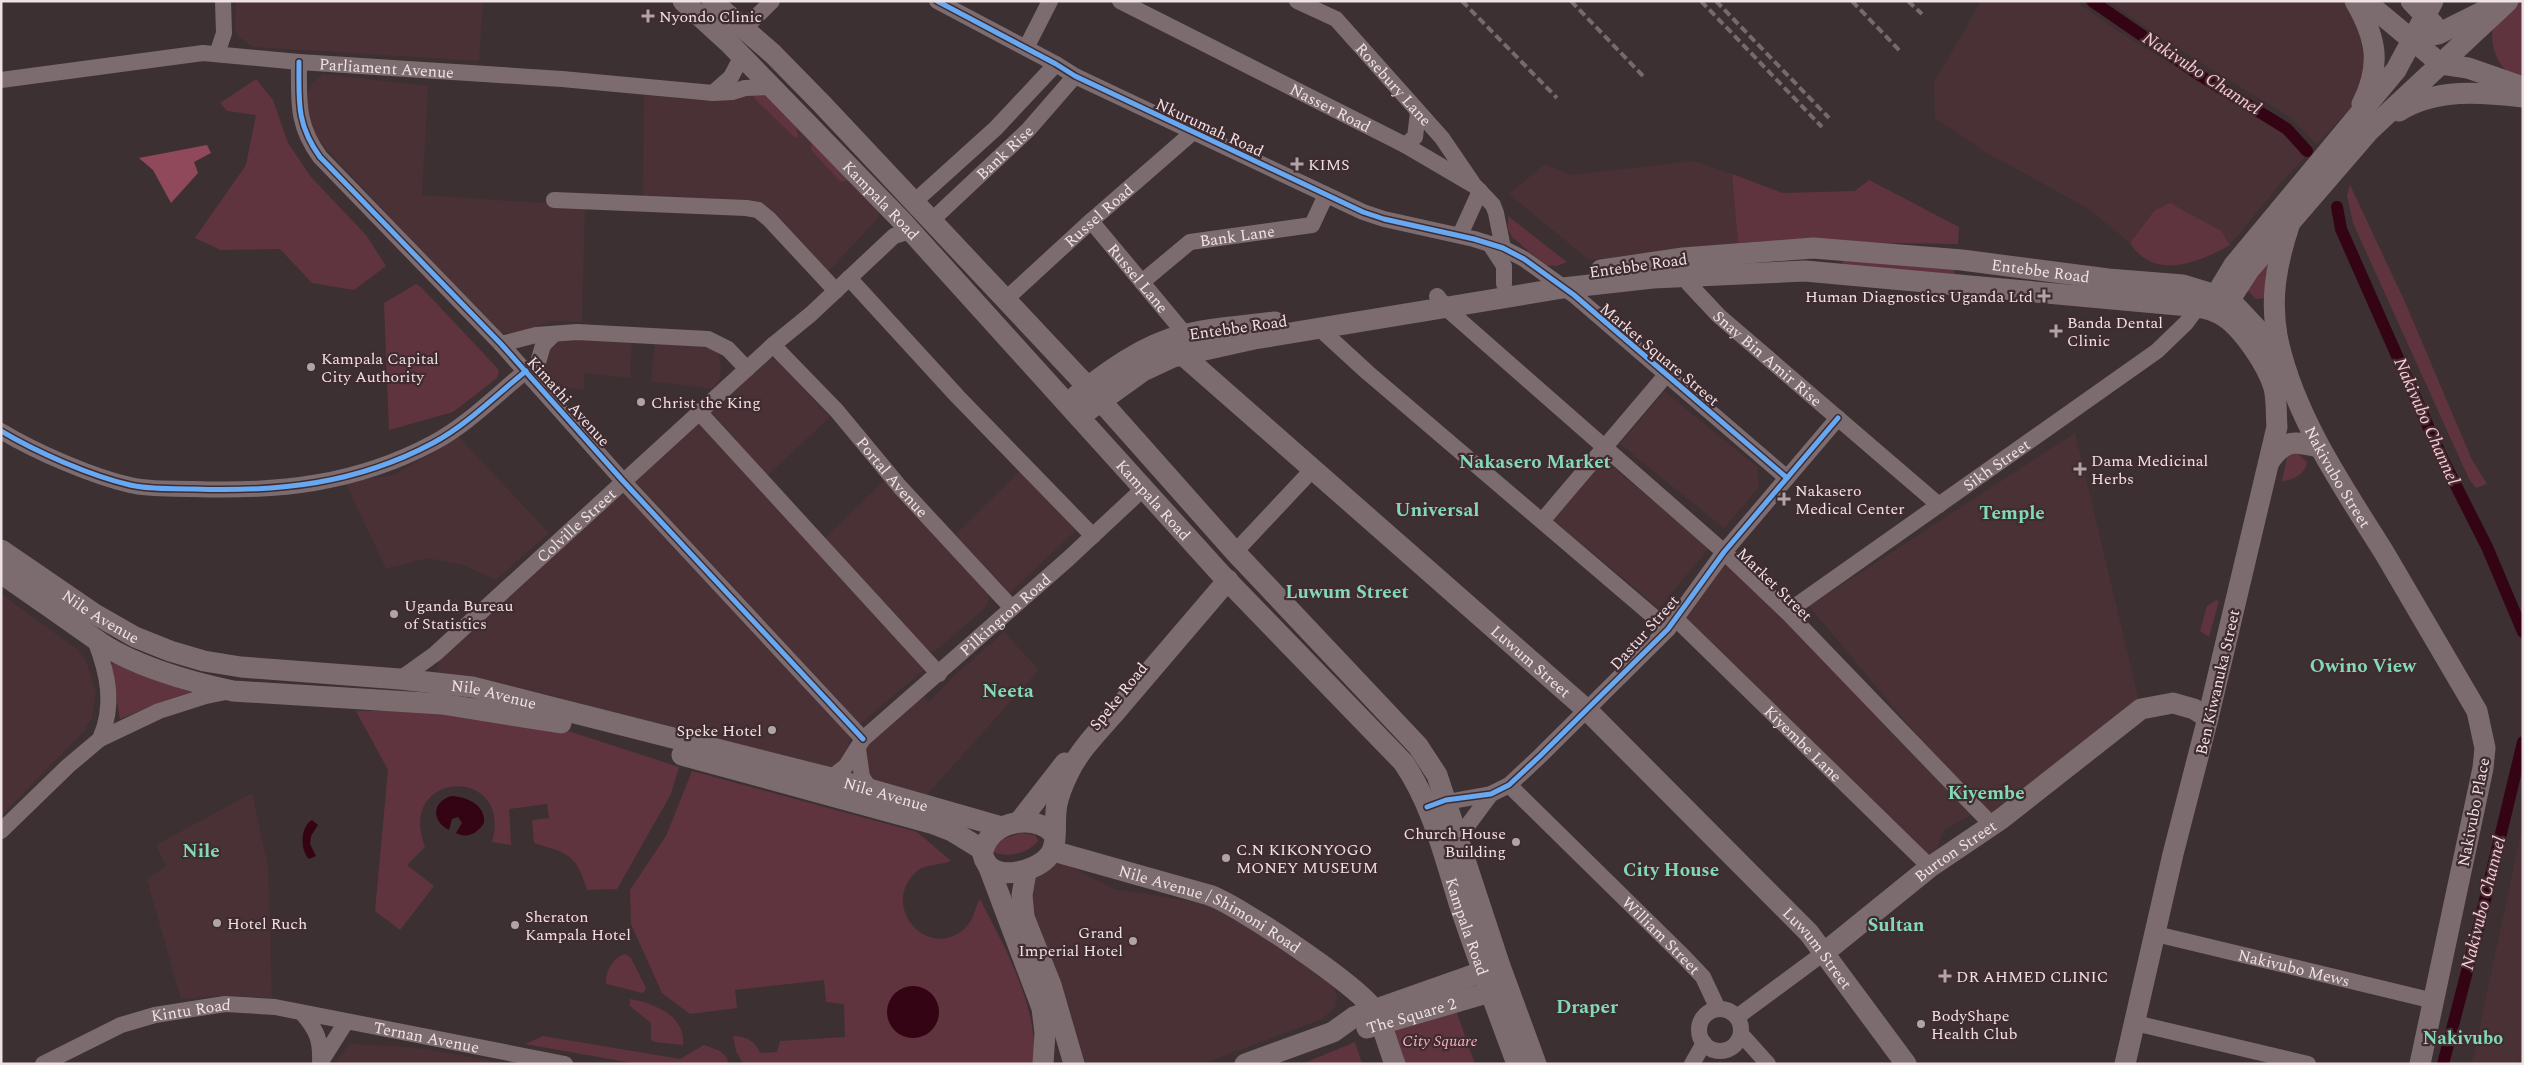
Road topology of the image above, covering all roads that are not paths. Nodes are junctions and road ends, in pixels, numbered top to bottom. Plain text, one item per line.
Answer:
1 (223, 1) edge
2 (683, 1) edge
3 (712, 1) edge
4 (772, 1) edge
5 (937, 1) edge
6 (1050, 1) edge
7 (1120, 1) edge
8 (1297, 1) edge
9 (2355, 1) edge
10 (2365, 1) edge
11 (2500, 1) edge
12 (2508, 1) edge
13 (2423, 6) edge
14 (745, 28) junction
15 (224, 33) junction
16 (2438, 34) junction
17 (2412, 39) junction
18 (1026, 48) junction
19 (217, 54) junction
20 (234, 55) junction
21 (742, 56) junction
22 (299, 62) junction
23 (1056, 64) junction
24 (2441, 64) junction
25 (1075, 76) junction
26 (1, 80) edge
27 (2523, 86) edge
28 (771, 87) junction
29 (713, 93) junction
30 (2523, 96) edge
31 (1418, 113) junction
32 (996, 128) junction
33 (2360, 128) junction
34 (1192, 133) junction
35 (1012, 145) junction
36 (1405, 145) junction
37 (1478, 188) junction
38 (1326, 195) junction
39 (554, 200) dead end
40 (913, 203) junction
41 (1091, 221) junction
42 (930, 222) junction
43 (2289, 226) junction
44 (901, 229) junction
45 (1460, 235) junction
46 (1493, 246) junction
47 (1832, 250) junction
48 (1962, 260) junction
49 (2234, 265) junction
50 (1684, 267) junction
51 (1830, 273) junction
52 (849, 278) junction
53 (1142, 282) junction
54 (1556, 282) junction
55 (2171, 283) junction
56 (1504, 284) junction
57 (1964, 284) junction
58 (836, 291) junction
59 (1006, 299) junction
60 (1442, 302) junction
61 (2214, 305) junction
62 (1320, 328) junction
63 (1185, 334) junction
64 (552, 336) junction
65 (501, 344) junction
66 (773, 345) junction
67 (1184, 356) junction
68 (747, 369) junction
69 (2287, 373) junction
70 (1666, 375) junction
71 (530, 376) junction
72 (1094, 394) junction
73 (1074, 410) junction
74 (700, 413) junction
75 (1838, 418) junction
76 (1, 431) edge
77 (1606, 446) junction
78 (2319, 447) junction
79 (2269, 462) junction
80 (1313, 469) junction
81 (1786, 478) junction
82 (623, 481) junction
83 (1144, 488) junction
84 (1939, 505) junction
85 (1542, 521) junction
86 (1092, 536) junction
87 (1, 550) edge
88 (1236, 552) junction
89 (1724, 552) junction
90 (1, 573) edge
91 (1224, 576) junction
92 (2399, 577) joint
93 (1011, 608) junction
94 (1787, 612) junction
95 (1672, 624) junction
96 (95, 640) junction
97 (435, 654) junction
98 (939, 674) junction
99 (400, 679) junction
100 (432, 682) junction
101 (233, 691) junction
102 (1587, 710) junction
103 (2208, 718) junction
104 (100, 739) junction
105 (861, 744) junction
106 (831, 778) junction
107 (1509, 785) junction
108 (870, 789) junction
109 (1491, 794) junction
110 (1437, 804) junction
111 (1011, 824) junction
112 (1992, 825) junction
113 (1, 831) edge
114 (1053, 842) junction
115 (1450, 842) junction
116 (985, 858) junction
117 (1930, 867) junction
118 (1026, 872) junction
119 (2156, 934) junction
120 (1825, 952) junction
121 (1491, 969) junction
122 (1499, 989) junction
123 (2434, 1001) junction
124 (1718, 1008) junction
125 (302, 1013) junction
126 (1376, 1017) junction
127 (1737, 1017) junction
128 (346, 1022) junction
129 (2135, 1023) junction
130 (1741, 1034) junction
131 (1704, 1044) junction
132 (1727, 1057) edge
133 (498, 1058) edge
134 (320, 1063) edge
135 (43, 1064) edge
136 (565, 1064) edge
137 (1043, 1064) edge
138 (1074, 1064) edge
139 (1245, 1064) edge
140 (1395, 1064) edge
141 (1517, 1064) edge
142 (1536, 1064) edge
143 (1692, 1064) edge
144 (1768, 1064) edge
145 (1906, 1064) edge
146 (2125, 1064) edge
147 (2308, 1064) edge
148 (2420, 1064) edge

1 - 15 street
2 - 21 main road, Kampala Road
3 - 14 main road, Kampala Road
4 - 14 street
5 - 18 street, Nkurumah Road
6 - 18 street
7 - 36 street, Nasser Road
8 - 31 street, Rosebury Lane
9 - 33 main road
10 - 17 main road
11 - 16 main road
12 - 24 main road
13 - 16 main road
13 - 17 main road
14 - 40 main road, Kampala Road
15 - 19 street
15 - 20 street
16 - 17 main road
16 - 24 main road
17 - 24 main road
17 - 33 main road
18 - 23 street, Nkurumah Road
19 - 20 street, Parliament Avenue
19 - 26 street, Parliament Avenue
20 - 22 street, Parliament Avenue
21 - 28 main road, Kampala Road
21 - 29 street
22 - 29 street, Parliament Avenue
22 - 65 street, Kimathi Avenue
23 - 25 street, Nkurumah Road
23 - 32 street, Bank Rise
24 - 27 main road
24 - 33 main road
25 - 34 street, Nkurumah Road
25 - 35 street, Bank Rise
28 - 29 street, Parliament Avenue
28 - 44 main road, Kampala Road
30 - 33 main road
31 - 36 street
31 - 37 street, Rosebury Lane
32 - 35 street
32 - 40 street, Bank Rise
33 - 43 main road
33 - 49 main road
34 - 38 street, Nkurumah Road
34 - 41 street, Russel Road
35 - 42 street, Bank Rise
36 - 37 street, Nasser Road
37 - 45 street
37 - 46 street, Nasser Road
38 - 45 street, Nkurumah Road
38 - 53 street, Bank Lane
39 - 58 street
40 - 42 main road, Kampala Road
41 - 53 street, Russel Lane
41 - 59 street, Russel Road
42 - 59 main road, Kampala Road
43 - 61 main road
43 - 69 main road
44 - 52 street, Colville Street
44 - 73 main road, Kampala Road
45 - 46 street, Nkurumah Road
46 - 54 street, Market Square Street
46 - 56 street
47 - 48 main road, Entebbe Road
47 - 50 main road, Entebbe Road
47 - 51 main road
48 - 55 main road, Entebbe Road
48 - 57 main road
49 - 55 main road
49 - 61 main road
50 - 51 main road, Entebbe Road
50 - 54 main road, Entebbe Road
50 - 75 street, Snay Bin Amir Rise
51 - 57 main road, Entebbe Road
52 - 58 street, Colville Street
52 - 86 street
53 - 63 street, Russel Lane
54 - 56 main road, Entebbe Road
54 - 60 main road, Entebbe Road
54 - 70 street, Market Square Street
55 - 61 main road, Entebbe Road
56 - 60 main road, Entebbe Road
57 - 61 main road, Entebbe Road
58 - 66 street, Colville Street
59 - 72 main road, Kampala Road
60 - 62 main road, Entebbe Road
60 - 63 main road, Entebbe Road
60 - 77 street, Market Street
61 - 69 main road
61 - 79 main road, Ben Kiwanuka Street
61 - 84 street, Sikh Street
62 - 67 main road, Entebbe Road
62 - 85 street, Kiyembe Lane
63 - 72 main road, Entebbe Road
64 - 65 street
64 - 68 street
64 - 71 street
65 - 71 street, Kimathi Avenue
66 - 68 street, Colville Street
66 - 93 street, Portal Avenue
67 - 72 main road, Entebbe Road
67 - 80 main road, Luwum Street
68 - 74 street, Colville Street
69 - 78 main road, Nakivubo Street
70 - 77 street
70 - 81 street, Market Square Street
71 - 76 street
71 - 82 street, Kimathi Avenue
72 - 73 main road, Entebbe Road
72 - 88 main road, Kampala Road
73 - 83 main road, Kampala Road
74 - 82 street, Colville Street
74 - 98 street
75 - 81 street, Dastur Street
75 - 84 street, Snay Bin Amir Rise
77 - 85 street
77 - 89 street, Market Street
78 - 79 main road
78 - 92 main road, Nakivubo Street
79 - 103 main road, Ben Kiwanuka Street
80 - 88 street
80 - 102 main road, Luwum Street
81 - 89 street, Dastur Street
82 - 97 street, Colville Street
82 - 105 street, Kimathi Avenue
83 - 86 street, Pilkington Road
83 - 91 main road, Kampala Road
84 - 94 street, Sikh Street
85 - 95 street, Kiyembe Lane
86 - 93 street, Pilkington Road
87 - 99 main road, Nile Avenue
88 - 110 main road, Kampala Road
89 - 94 street, Market Street
89 - 95 street, Dastur Street
90 - 96 main road, Nile Avenue
91 - 110 main road, Kampala Road
91 - 111 main road, Speke Road
91 - 114 main road, Speke Road
92 - 123 main road, Nakivubo Place
93 - 98 street, Pilkington Road
94 - 112 street, Market Street
95 - 102 street, Dastur Street
95 - 117 street, Kiyembe Lane
96 - 101 main road, Nile Avenue
96 - 104 street
97 - 99 street, Colville Street
97 - 100 street
98 - 105 street, Pilkington Road
99 - 100 main road, Nile Avenue
100 - 106 main road, Nile Avenue
101 - 104 street
101 - 116 main road, Nile Avenue
102 - 107 street, Dastur Street
102 - 120 main road, Luwum Street
103 - 112 main road, Burton Street
103 - 119 main road, Ben Kiwanuka Street
104 - 113 street
105 - 106 street
105 - 108 street
106 - 108 main road, Nile Avenue
107 - 109 street, Dastur Street
107 - 124 street, William Street
108 - 111 main road, Nile Avenue
109 - 110 street, Dastur Street
109 - 115 street, Dastur Street
110 - 115 main road, Kampala Road
111 - 114 main road
111 - 116 main road
112 - 117 main road, Burton Street
114 - 118 main road
114 - 126 main road, Nile Avenue / Shimoni Road
115 - 121 main road, Kampala Road
116 - 118 main road
116 - 137 main road
117 - 120 main road, Burton Street
118 - 138 main road
119 - 123 street, Nakivubo Mews
119 - 129 main road, Ben Kiwanuka Street
120 - 127 street, Burton Street
120 - 145 main road, Luwum Street
121 - 122 main road, Kampala Road
121 - 126 main road, The Square 2
122 - 126 main road, The Square 2
122 - 141 main road, Kampala Road
122 - 142 main road, Kampala Road
123 - 148 main road, Nakivubo Place
124 - 127 street
124 - 131 street
125 - 128 street, Kintu Road
125 - 134 street
125 - 135 street, Kintu Road
126 - 139 main road, The Square 2
126 - 140 main road
127 - 130 street
128 - 133 street, Ternan Avenue
128 - 134 street
129 - 146 main road, Ben Kiwanuka Street
129 - 147 street
130 - 132 street
130 - 144 street
131 - 132 street
131 - 143 street
133 - 136 street, Ternan Avenue

